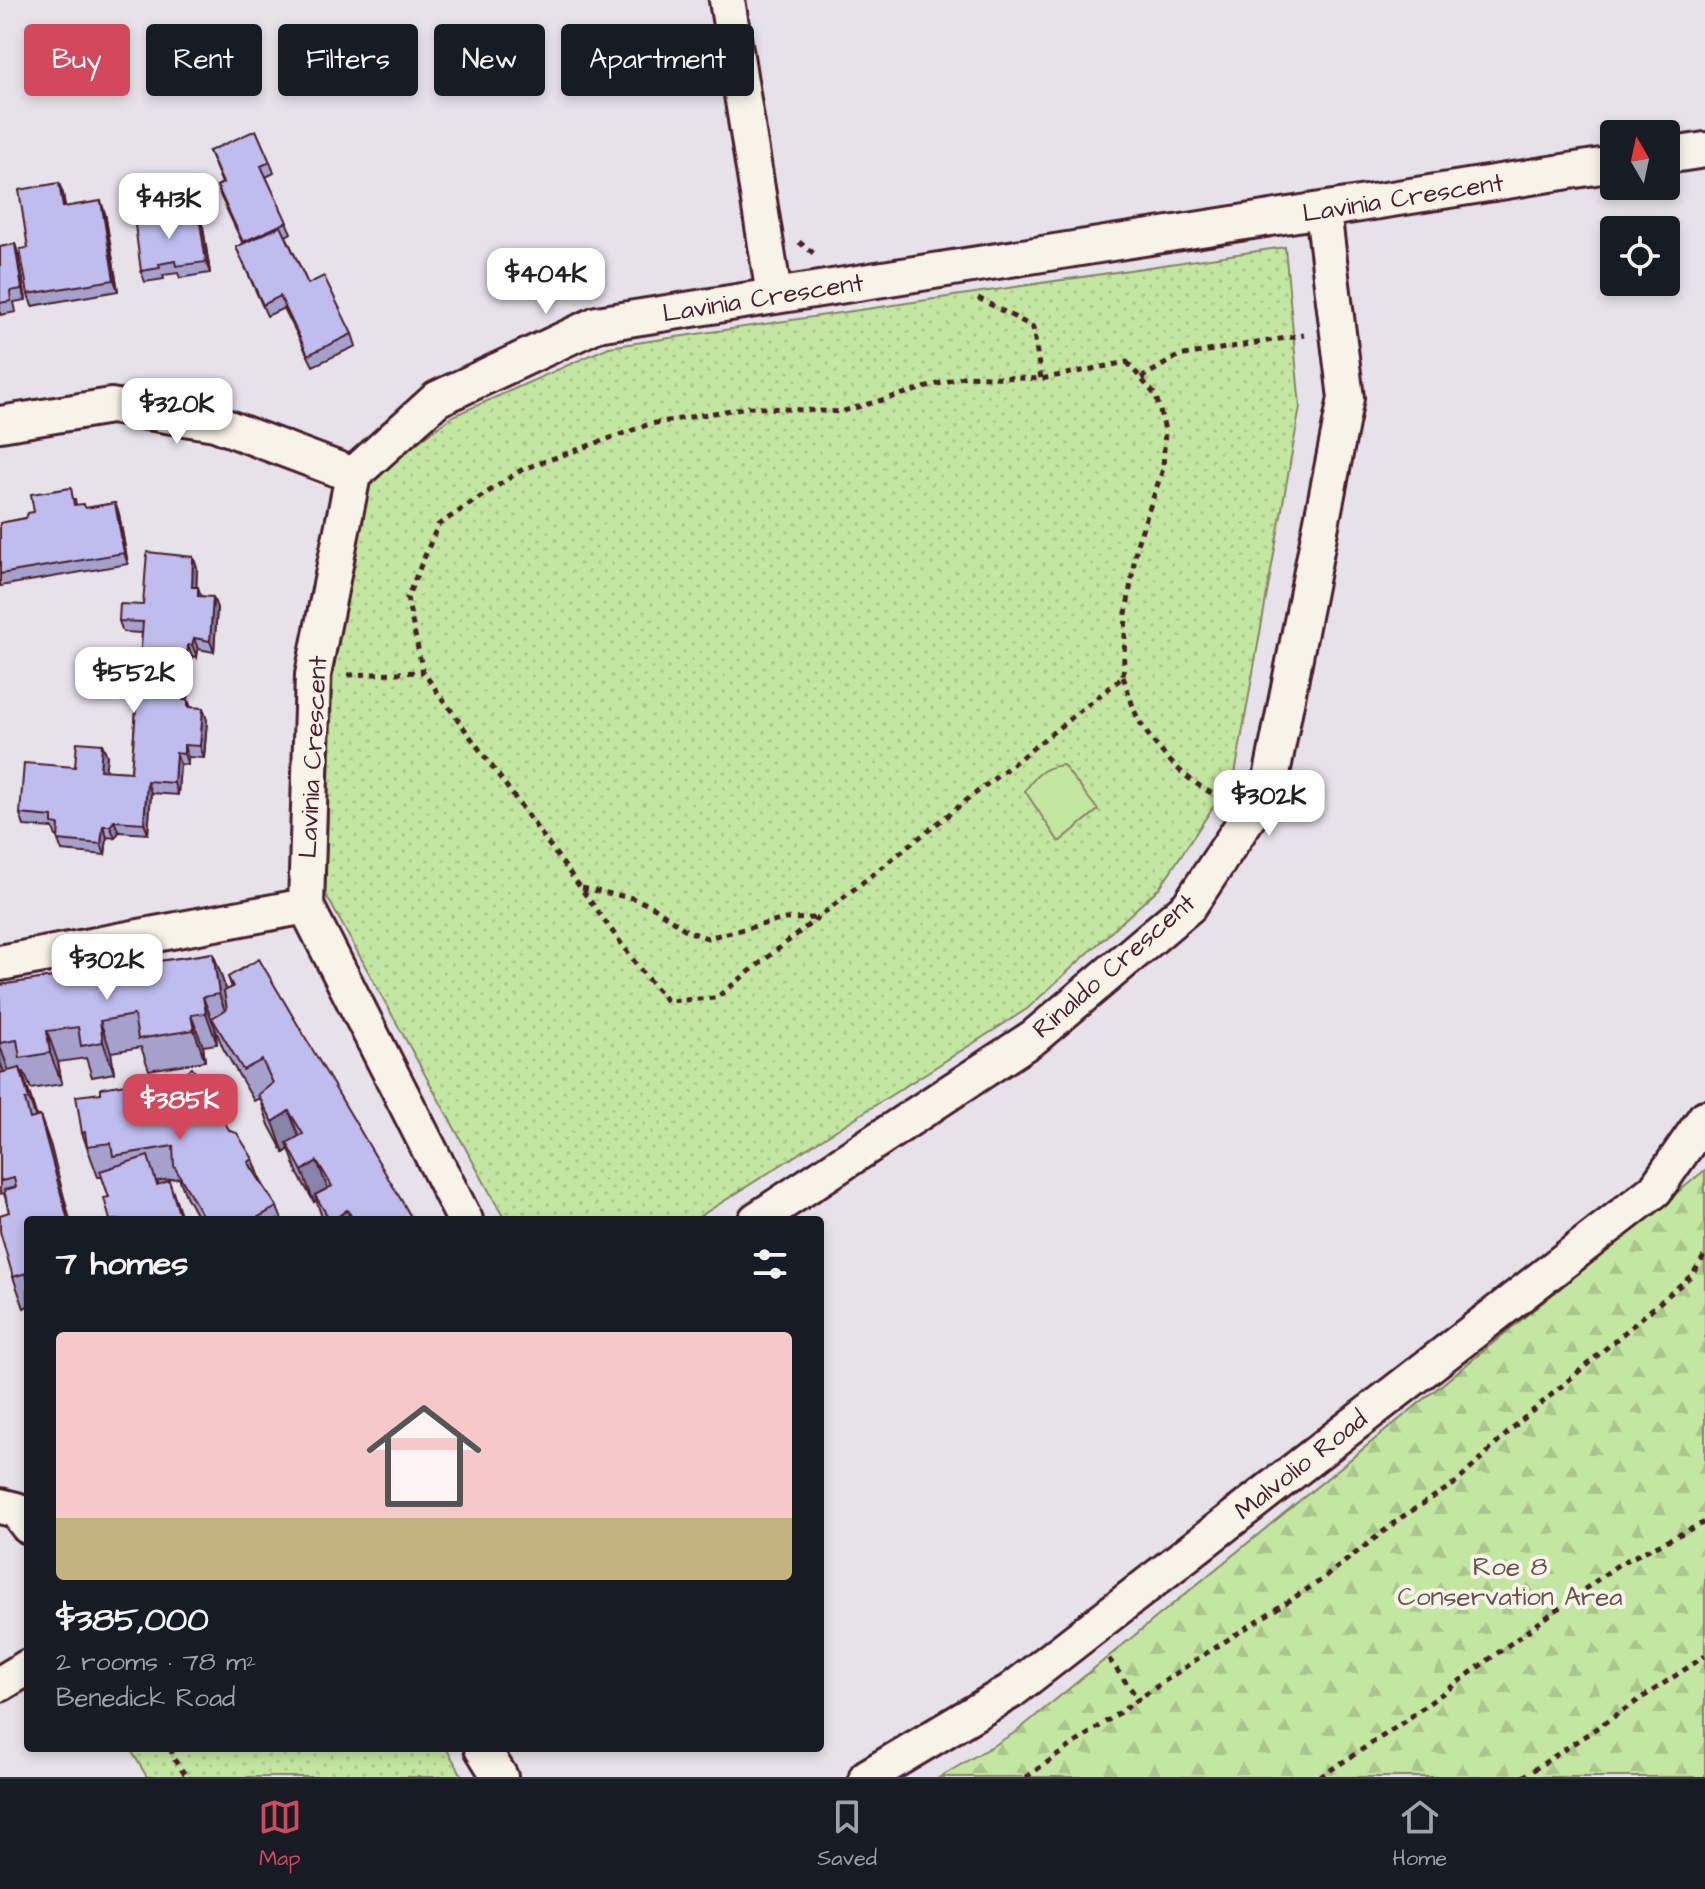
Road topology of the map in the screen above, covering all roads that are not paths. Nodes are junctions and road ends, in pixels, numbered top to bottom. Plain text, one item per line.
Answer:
1 (727, 0) edge
2 (1705, 150) edge
3 (1680, 154) edge
4 (1600, 166) edge
5 (1323, 211) junction
6 (774, 295) junction
7 (0, 424) edge
8 (353, 475) junction
9 (306, 906) junction
10 (0, 963) edge
11 (1705, 1118) edge
12 (463, 1216) edge
13 (762, 1216) edge
14 (0, 1506) edge
15 (24, 1521) edge
16 (24, 1669) edge
17 (0, 1684) edge
18 (484, 1752) edge
19 (500, 1777) edge
20 (867, 1777) edge

1 - 6 street
2 - 3 street
4 - 5 street, Lavinia Crescent
5 - 6 street, Lavinia Crescent
5 - 13 street, Rinaldo Crescent
6 - 8 street, Lavinia Crescent
7 - 8 street
8 - 9 street, Lavinia Crescent
9 - 10 street
9 - 12 street, Lavinia Crescent
11 - 20 street, Malvolio Road
14 - 15 street
16 - 17 street
18 - 19 street

